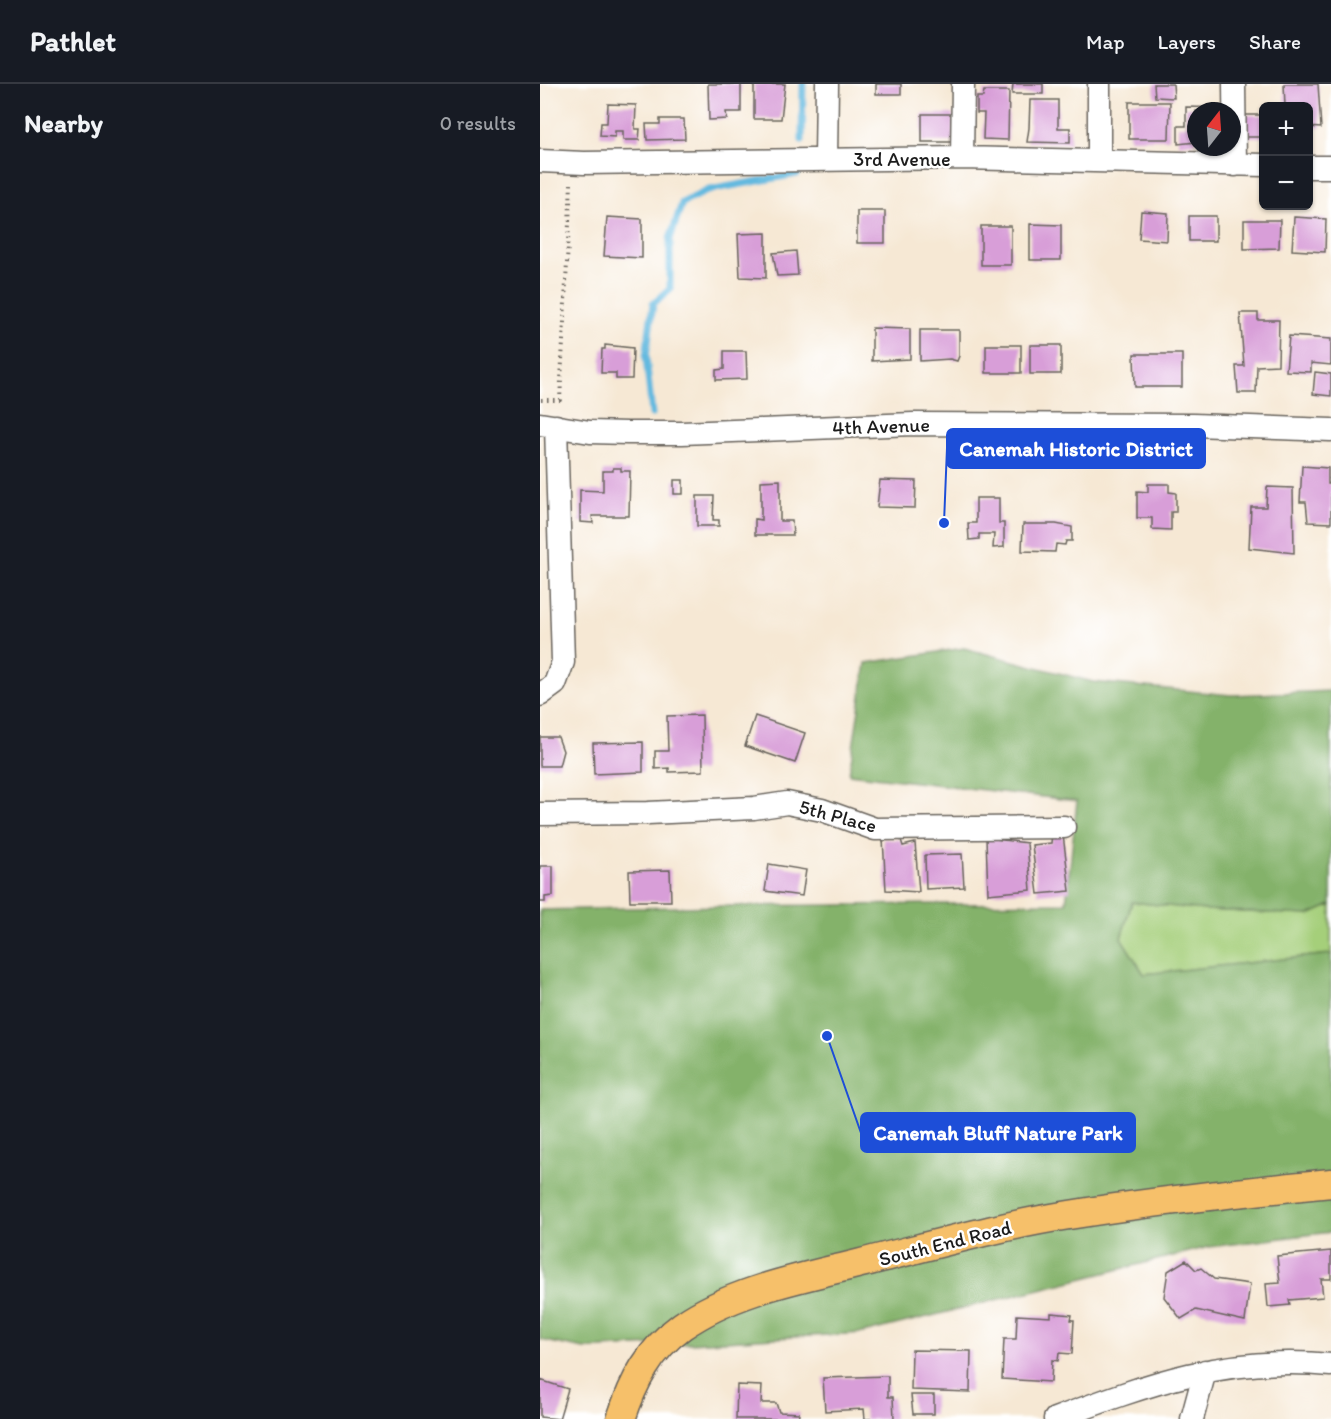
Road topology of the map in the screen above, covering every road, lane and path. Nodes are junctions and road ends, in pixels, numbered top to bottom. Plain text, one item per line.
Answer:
1 (827, 84) edge
2 (963, 84) edge
3 (1099, 84) edge
4 (1234, 84) edge
5 (962, 158) junction
6 (826, 159) junction
7 (540, 161) edge
8 (1099, 161) junction
9 (572, 163) junction
10 (1235, 165) junction
11 (1259, 165) edge
12 (1313, 166) edge
13 (1331, 167) edge
14 (540, 400) edge
15 (548, 425) edge
16 (1331, 430) edge
17 (540, 695) edge
18 (540, 814) edge
19 (1064, 827) dead end
20 (1331, 1183) edge
21 (1331, 1365) edge
22 (1205, 1371) junction
23 (621, 1419) edge
24 (1054, 1419) edge
25 (1192, 1419) edge

1 - 6 street
2 - 5 street
3 - 8 street
4 - 10 street
5 - 6 street, 3rd Avenue
5 - 8 street, 3rd Avenue
6 - 9 street, 3rd Avenue
7 - 9 street, 3rd Avenue
8 - 10 street, 3rd Avenue
9 - 14 path
10 - 11 street, 3rd Avenue
12 - 13 street
15 - 16 street, 4th Avenue
15 - 17 street
18 - 19 street, 5th Place
20 - 23 main road, South End Road
21 - 22 street
22 - 24 street
22 - 25 street

